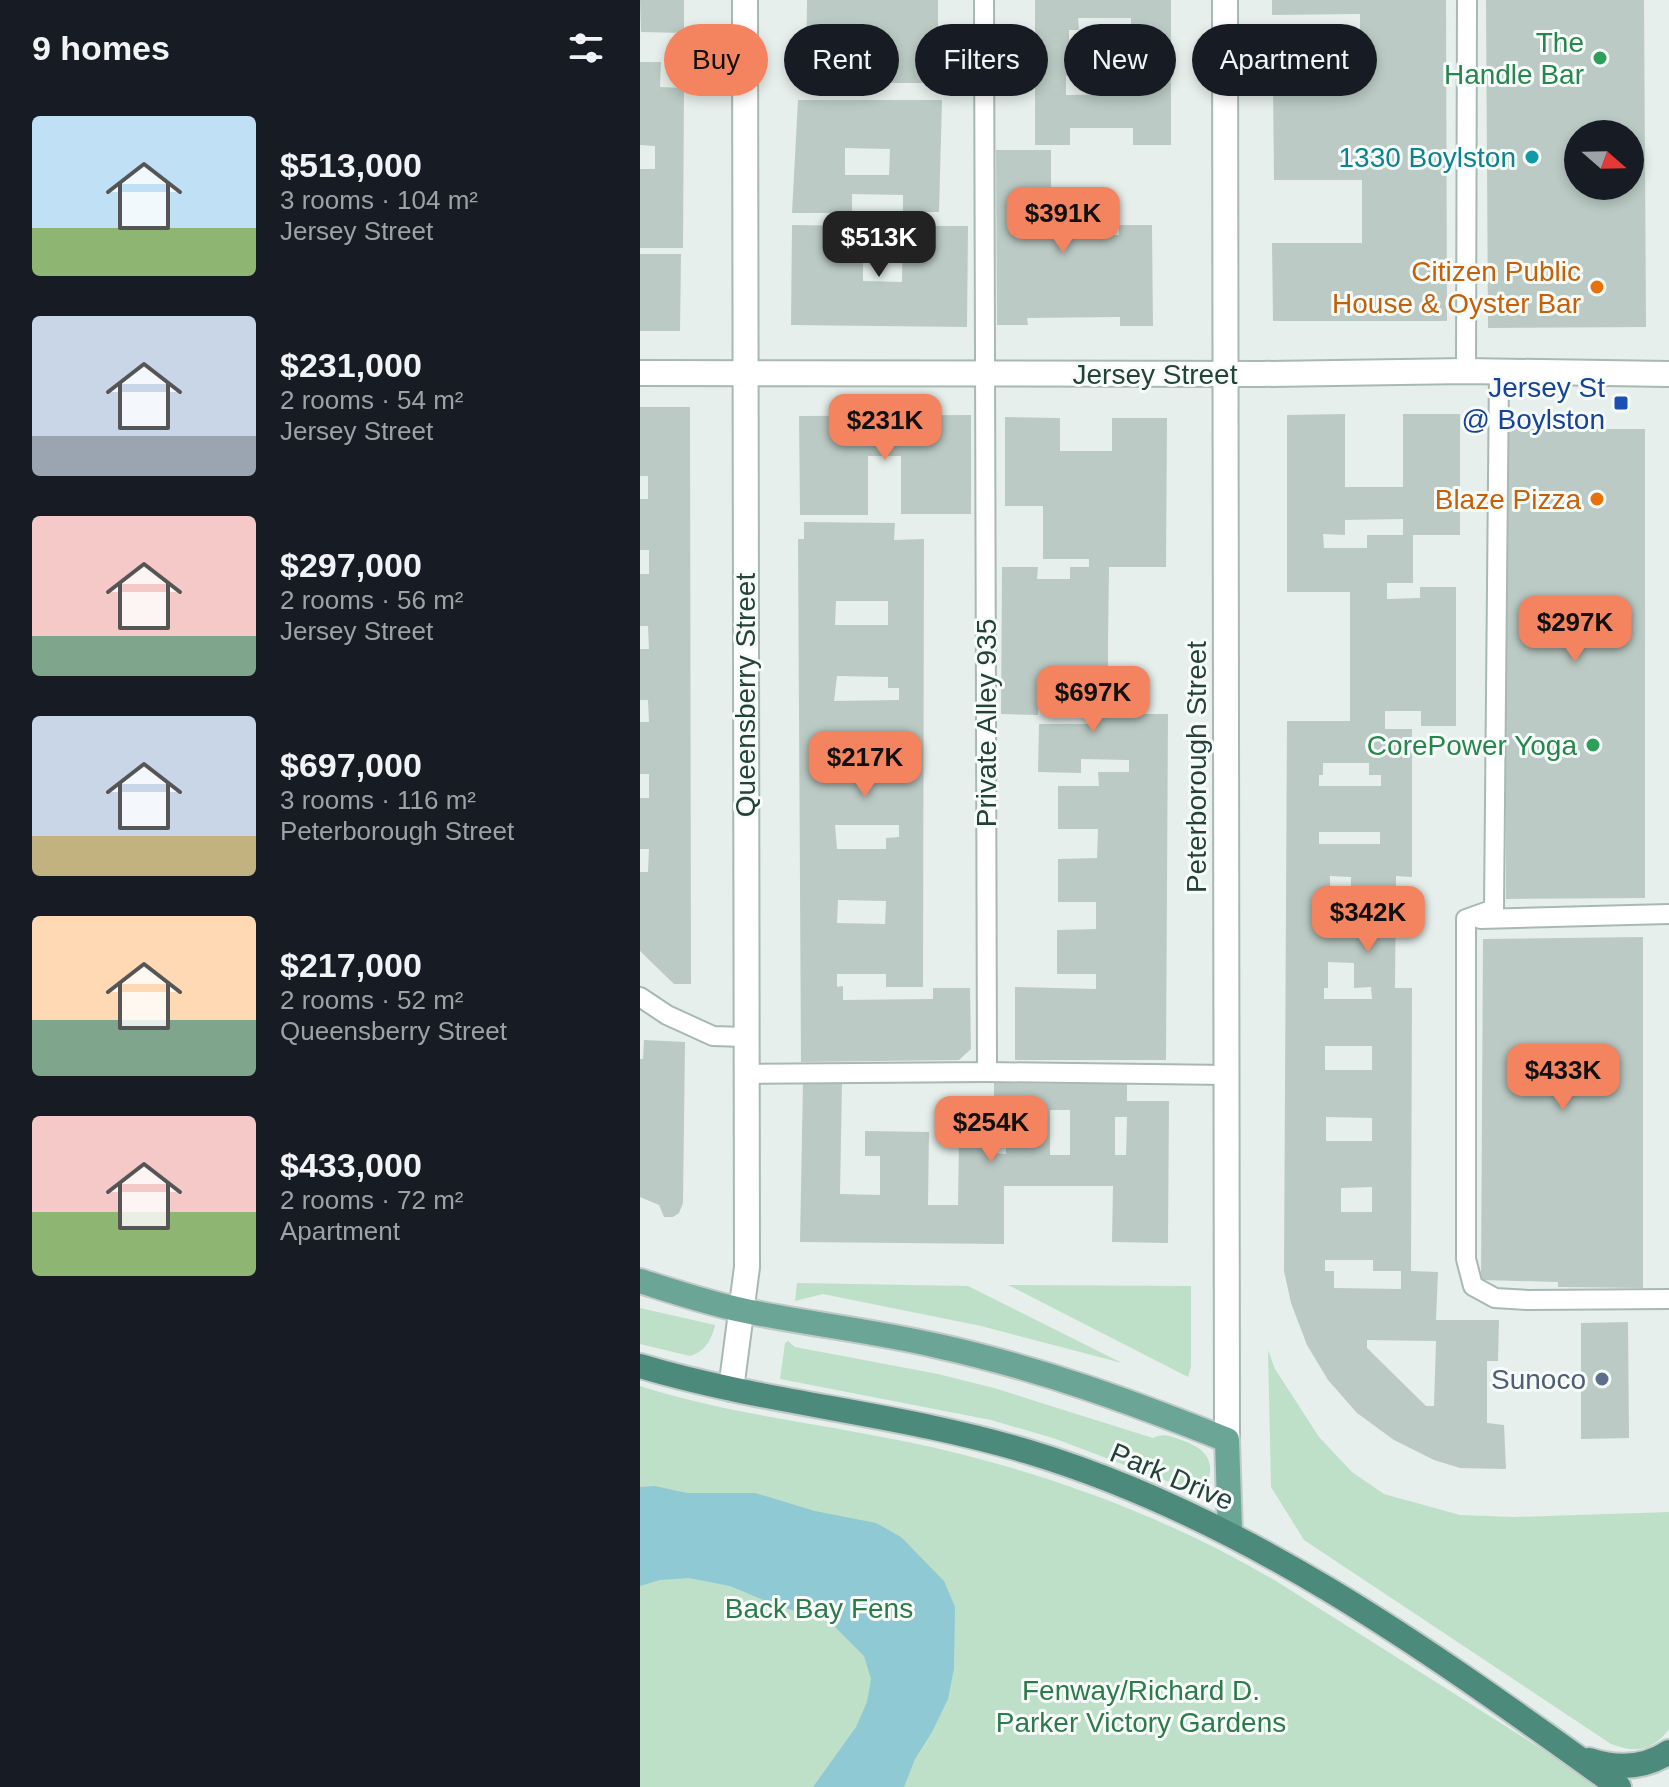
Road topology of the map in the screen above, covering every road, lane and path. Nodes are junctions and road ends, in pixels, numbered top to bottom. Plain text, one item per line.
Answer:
1 (745, 0) edge
2 (984, 0) edge
3 (1225, 0) edge
4 (1467, 0) edge
5 (1466, 371) junction
6 (1499, 372) junction
7 (640, 373) edge
8 (745, 374) junction
9 (985, 374) junction
10 (1225, 374) junction
11 (1669, 374) edge
12 (1669, 914) edge
13 (1466, 919) junction
14 (640, 997) edge
15 (745, 1037) junction
16 (987, 1072) junction
17 (745, 1074) junction
18 (1227, 1075) junction
19 (640, 1281) edge
20 (1669, 1299) edge
21 (743, 1310) junction
22 (640, 1366) edge
23 (731, 1389) junction
24 (1227, 1440) junction
25 (1230, 1533) junction
26 (1669, 1752) edge
27 (1571, 1754) junction
28 (1619, 1787) edge

1 - 8 street, Queensberry Street
2 - 9 lane, Private Alley 935
3 - 10 street, Peterborough Street
4 - 5 lane
5 - 6 street, Jersey Street
5 - 10 street, Jersey Street
6 - 11 street, Jersey Street
6 - 13 lane
7 - 8 street, Jersey Street
8 - 9 street, Jersey Street
8 - 15 street, Queensberry Street
9 - 10 street, Jersey Street
9 - 16 lane, Private Alley 935
10 - 18 street, Peterborough Street
12 - 13 lane
13 - 20 lane
14 - 15 lane
15 - 17 street, Queensberry Street
16 - 17 lane
16 - 18 lane
17 - 21 street, Queensberry Street
18 - 24 street, Peterborough Street
19 - 21 main road, Park Drive
21 - 23 street, Queensberry Street
21 - 24 main road, Park Drive
22 - 23 highway, Park Drive
23 - 25 highway, Park Drive
24 - 25 main road, Peterborough Street
25 - 27 highway, Park Drive
26 - 27 highway
27 - 28 highway, Park Drive

